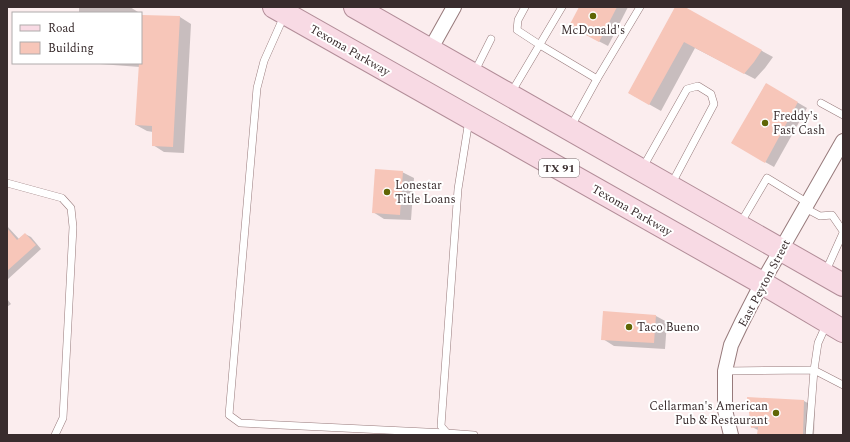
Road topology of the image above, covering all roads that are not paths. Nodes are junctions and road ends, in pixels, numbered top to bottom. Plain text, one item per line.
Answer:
1 (355, 7) edge
2 (454, 7) edge
3 (525, 7) edge
4 (562, 7) edge
5 (640, 7) edge
6 (279, 10) edge
7 (491, 39) dead end
8 (540, 45) junction
9 (430, 50) junction
10 (473, 74) junction
11 (597, 79) junction
12 (510, 95) junction
13 (821, 103) dead end
14 (843, 115) edge
15 (469, 118) junction
16 (569, 129) junction
17 (843, 141) edge
18 (642, 170) junction
19 (7, 183) edge
20 (670, 186) junction
21 (807, 205) junction
22 (739, 226) junction
23 (843, 232) edge
24 (781, 250) junction
25 (824, 274) junction
26 (762, 283) junction
27 (843, 285) edge
28 (835, 326) edge
29 (814, 370) junction
30 (725, 371) junction
31 (843, 385) edge
32 (447, 433) junction
33 (55, 435) edge
34 (474, 435) edge
35 (732, 435) edge
36 (809, 435) edge

1 - 9 main road
2 - 9 street
3 - 8 lane
4 - 8 lane
5 - 11 lane
6 - 15 main road, Texoma Parkway / TX 91
6 - 32 lane
7 - 10 lane
8 - 11 lane
8 - 12 lane
9 - 10 main road
10 - 12 main road
11 - 16 lane
12 - 16 main road
13 - 14 lane
15 - 26 main road, Texoma Parkway / TX 91
15 - 32 lane
16 - 18 main road
17 - 21 street, East Peyton Street
18 - 20 main road
18 - 20 lane
19 - 33 lane
20 - 22 main road
21 - 22 lane
21 - 23 lane
21 - 24 street, East Peyton Street
22 - 24 main road
23 - 25 lane
24 - 25 main road
24 - 26 street, East Peyton Street
25 - 27 main road
26 - 28 main road, Texoma Parkway / TX 91
26 - 30 street, East Peyton Street
28 - 29 lane
29 - 30 lane
29 - 31 lane
29 - 36 lane
30 - 35 street, East Peyton Street
32 - 34 lane

